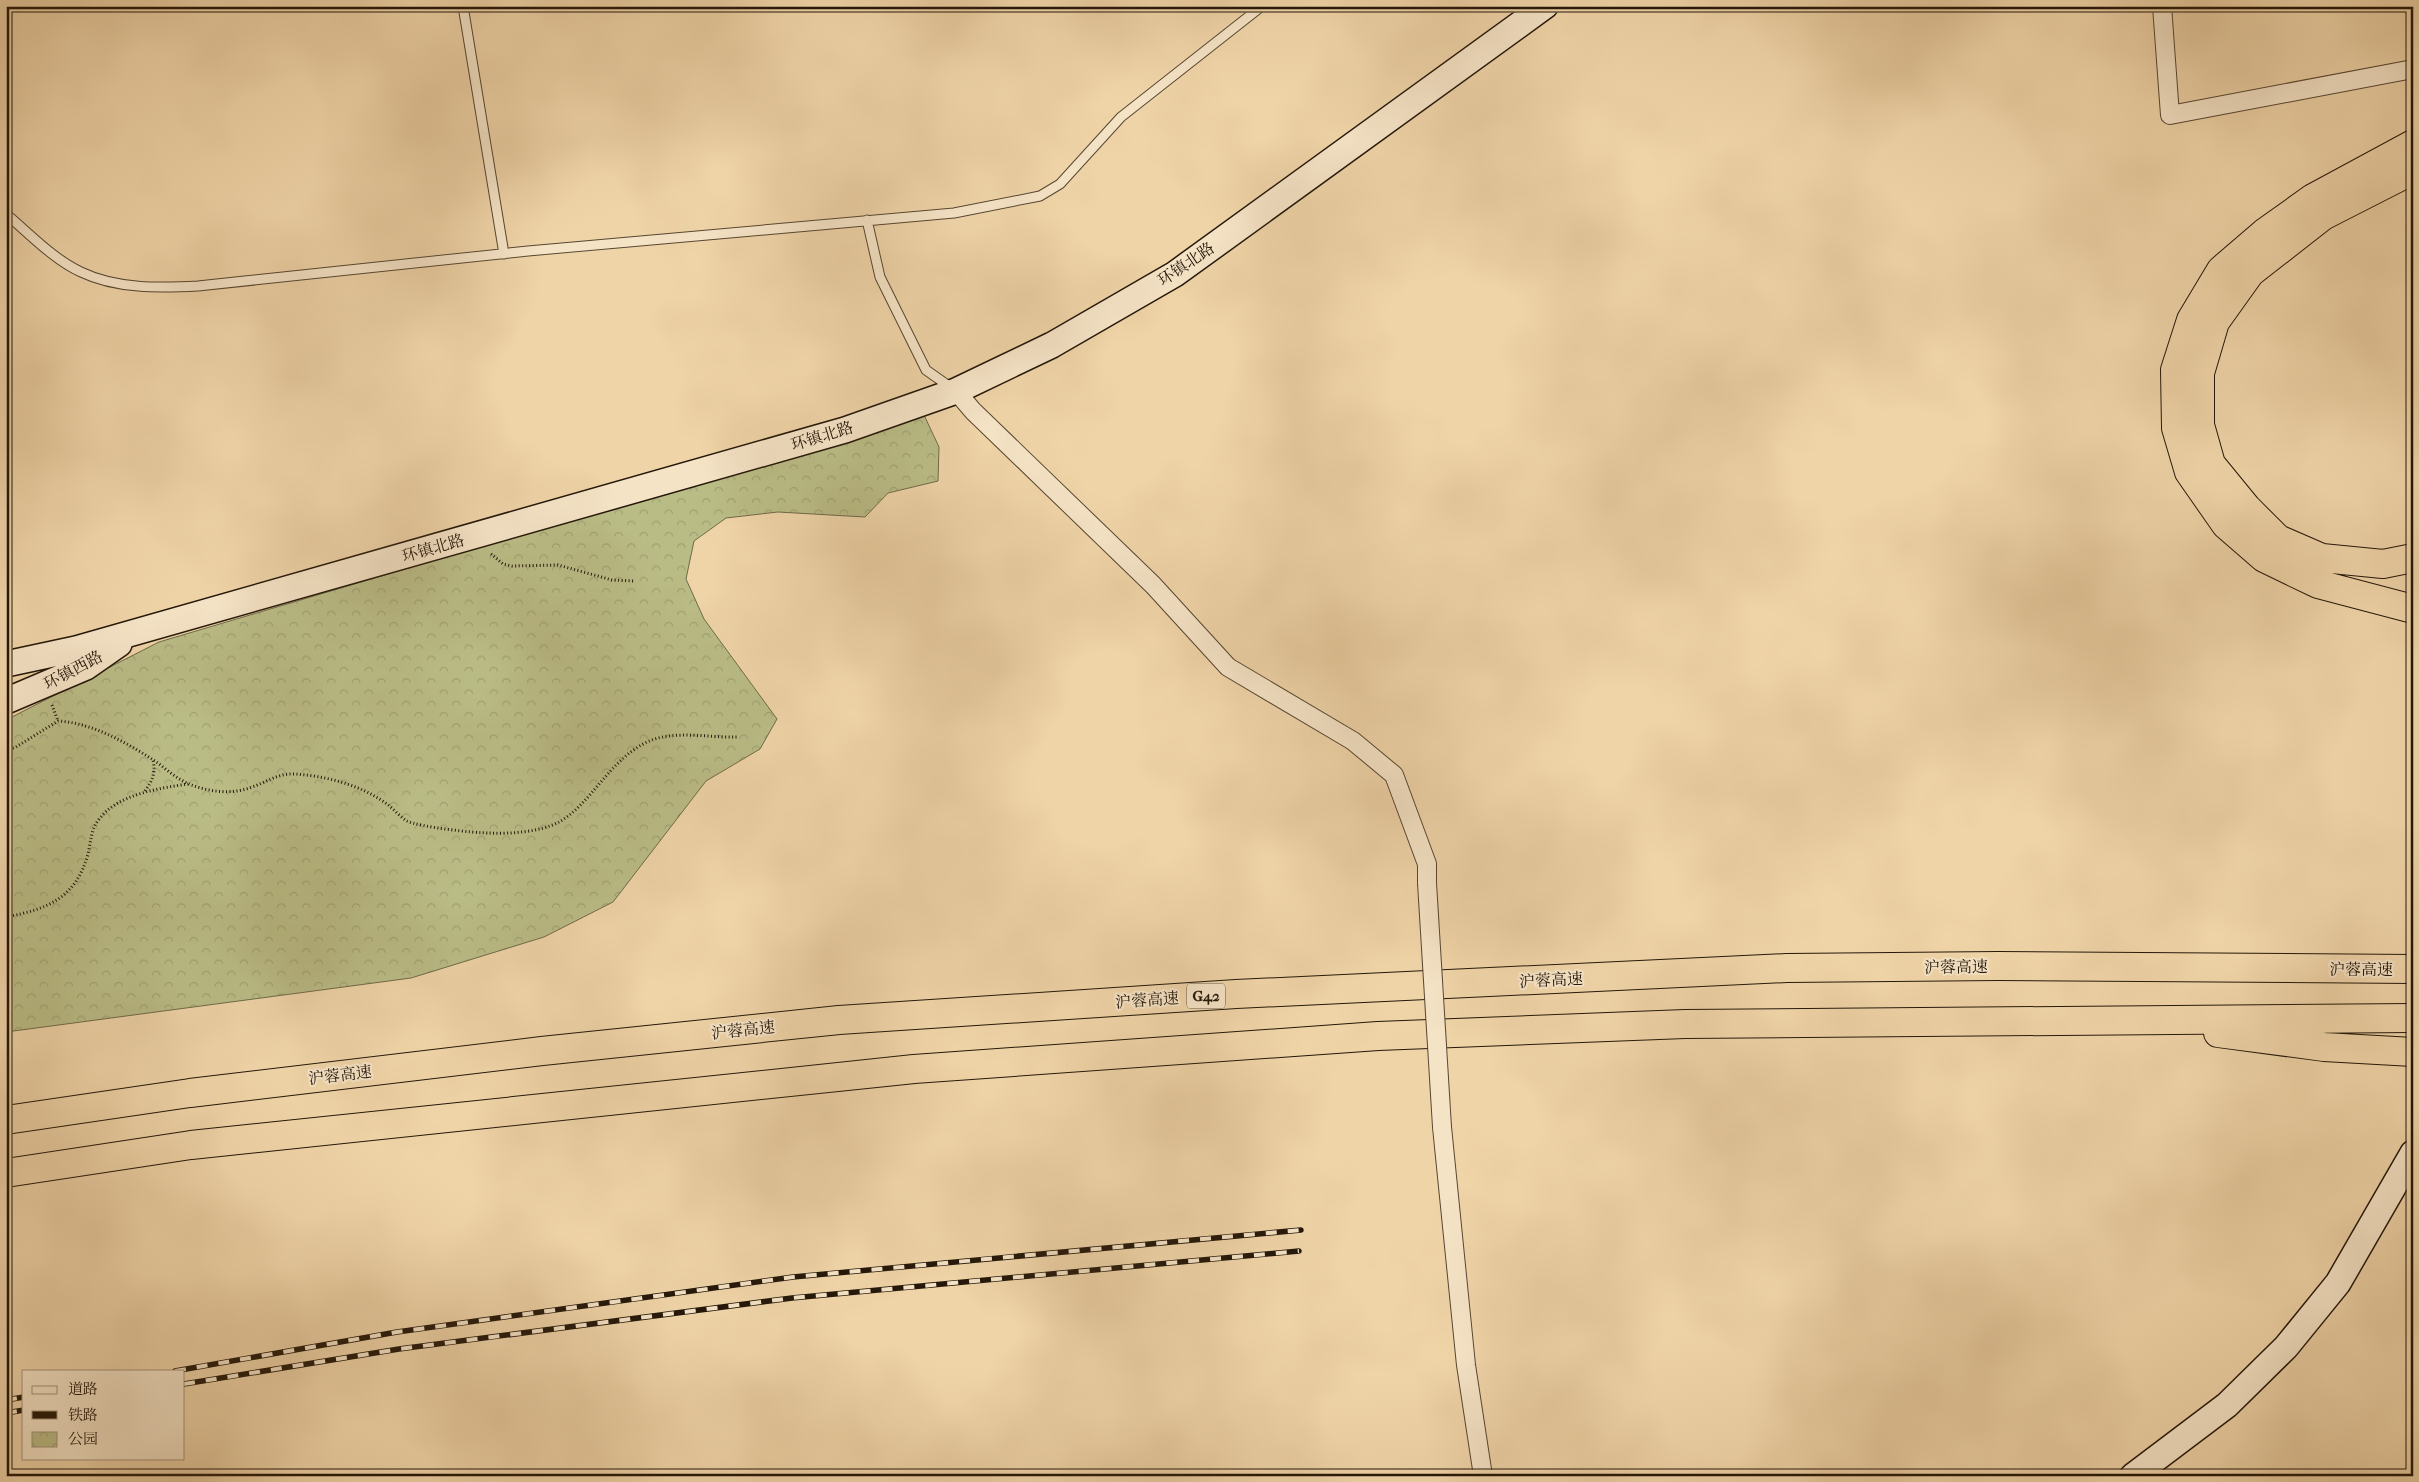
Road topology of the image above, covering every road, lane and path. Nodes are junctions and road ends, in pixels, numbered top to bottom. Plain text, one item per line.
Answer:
1 (463, 6) edge
2 (1262, 6) edge
3 (1545, 6) edge
4 (2162, 6) edge
5 (2413, 69) edge
6 (2413, 144) edge
7 (2400, 168) edge
8 (6, 214) edge
9 (867, 220) junction
10 (504, 254) junction
11 (956, 391) junction
12 (478, 535) junction
13 (2413, 558) edge
14 (634, 581) dead end
15 (2413, 609) edge
16 (136, 632) junction
17 (6, 664) edge
18 (6, 701) edge
19 (738, 737) dead end
20 (6, 750) edge
21 (153, 760) junction
22 (188, 784) junction
23 (145, 792) junction
24 (6, 917) edge
25 (2413, 969) edge
26 (2413, 1018) edge
27 (2115, 1020) junction
28 (2413, 1052) edge
29 (6, 1120) edge
30 (2413, 1153) edge
31 (6, 1173) edge
32 (1483, 1476) edge
33 (2132, 1476) edge

1 - 10 lane
2 - 9 lane
3 - 11 street, 环镇北路
4 - 5 street
6 - 7 highway
7 - 13 highway
7 - 15 highway
8 - 10 lane
9 - 10 lane
9 - 11 lane
11 - 12 street, 环镇北路
11 - 32 street, bridge
12 - 14 path
12 - 16 street, 环镇北路
16 - 17 street, 环镇北路
16 - 18 street, 环镇西路
19 - 22 path
20 - 21 path
21 - 22 path
21 - 23 path
22 - 23 path
23 - 24 path
25 - 29 highway, 沪蓉高速 / G42
26 - 27 highway
27 - 28 highway
27 - 31 highway
30 - 33 street

